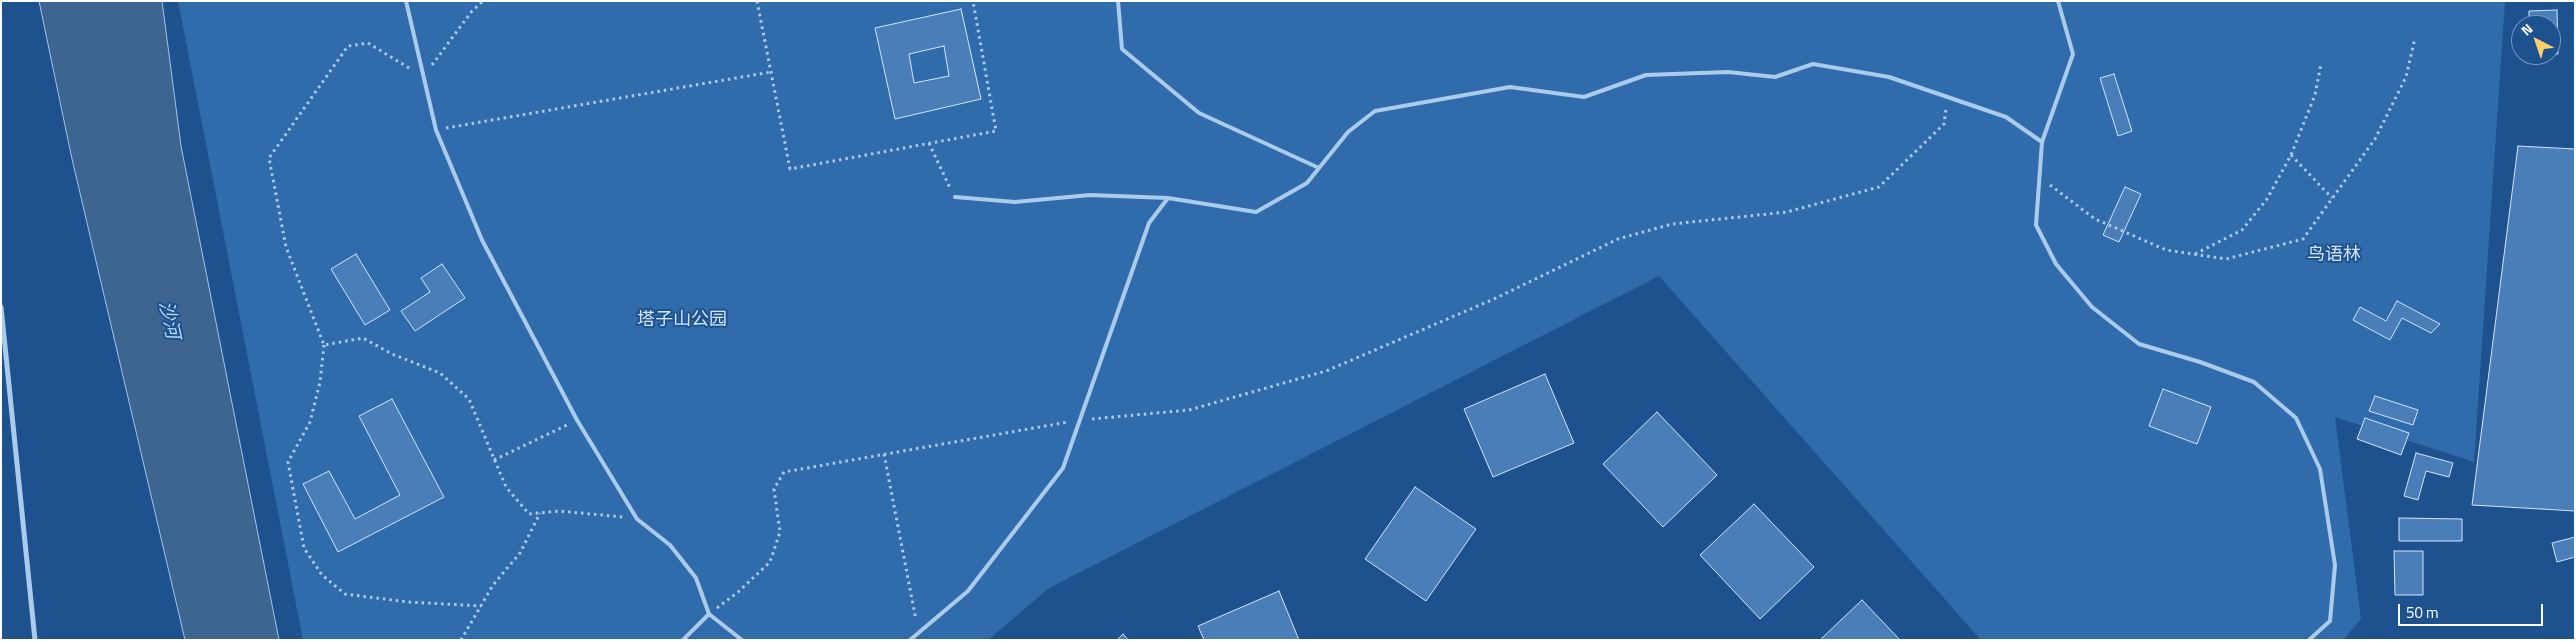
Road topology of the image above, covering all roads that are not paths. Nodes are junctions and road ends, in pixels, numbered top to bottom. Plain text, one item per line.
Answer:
1 (406, 1) edge
2 (1118, 1) edge
3 (2058, 1) edge
4 (2042, 142) junction
5 (1319, 168) junction
6 (955, 197) road end
7 (1168, 198) junction
8 (1, 307) edge
9 (709, 614) junction
10 (36, 640) edge
11 (683, 640) edge
12 (742, 640) edge
13 (910, 640) edge
14 (2309, 640) edge

1 - 9 lane
2 - 5 lane
3 - 4 lane
4 - 5 lane
4 - 14 lane
5 - 7 lane
6 - 7 lane
7 - 13 lane
8 - 10 street
9 - 11 lane
9 - 12 lane

